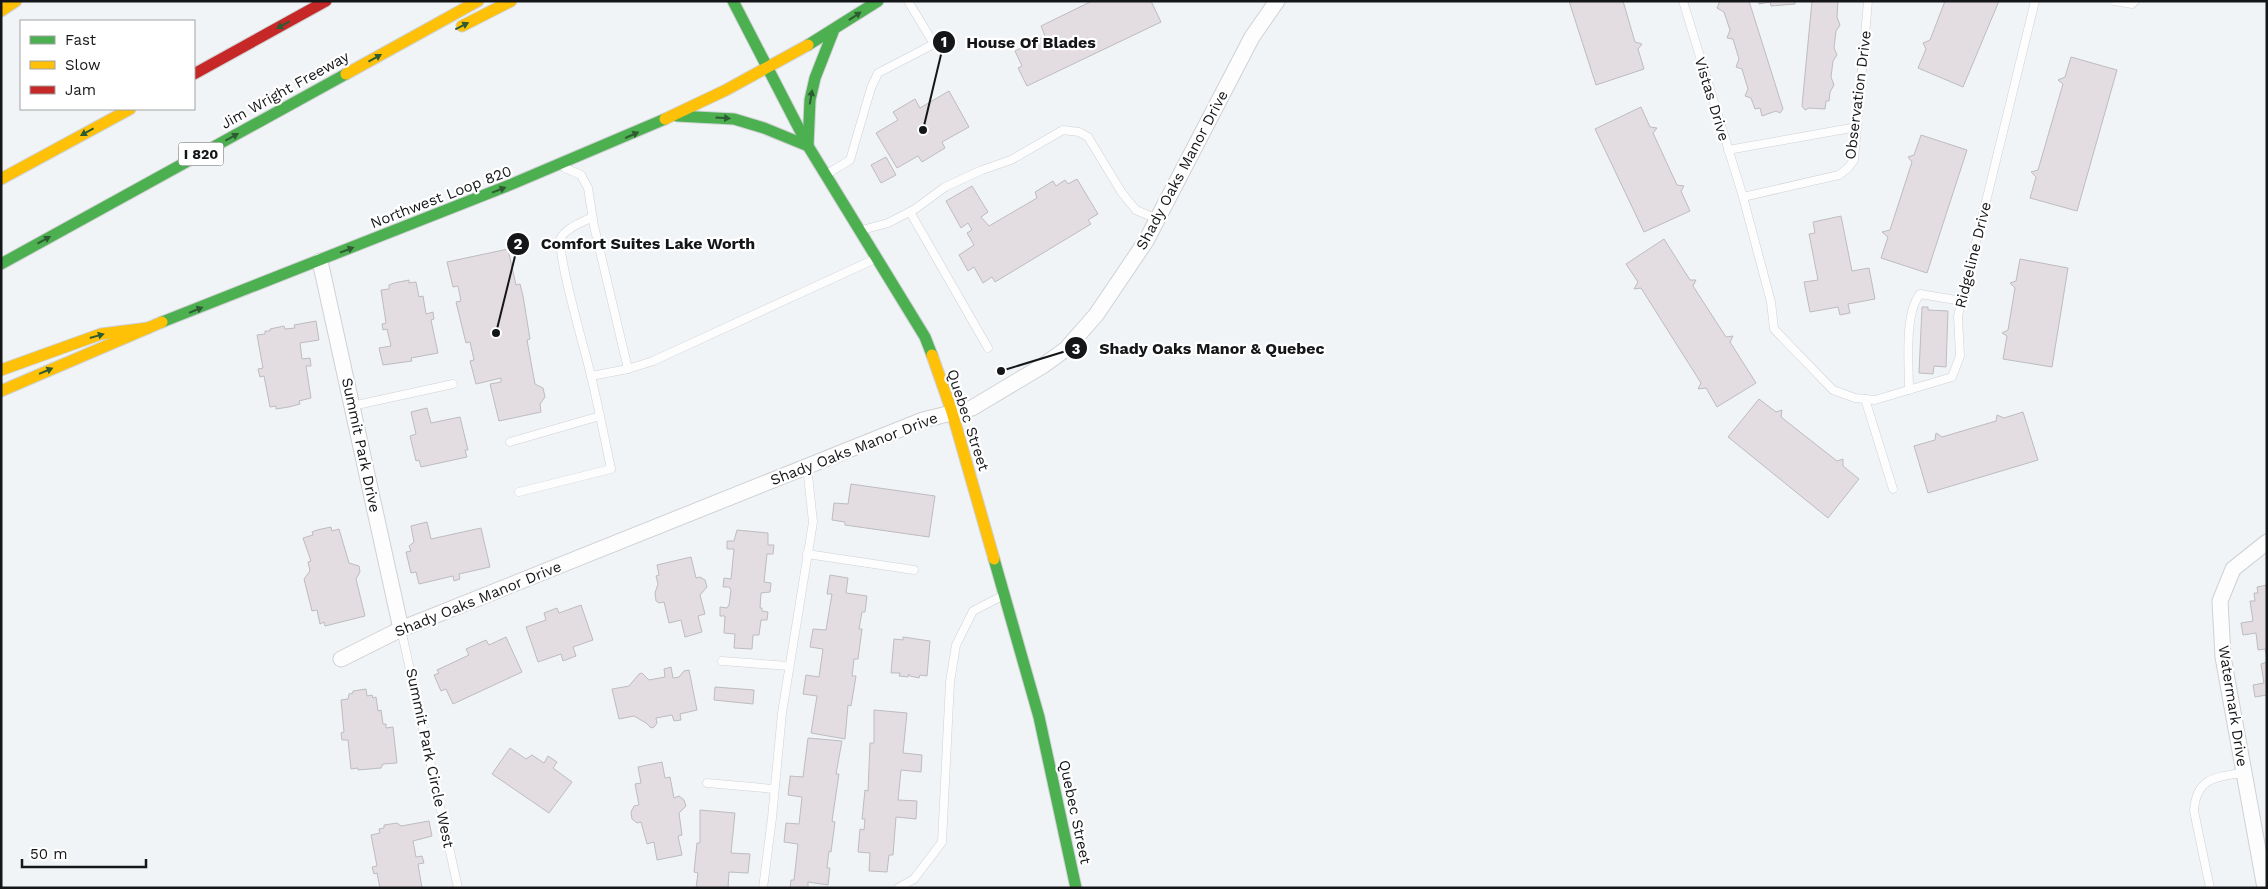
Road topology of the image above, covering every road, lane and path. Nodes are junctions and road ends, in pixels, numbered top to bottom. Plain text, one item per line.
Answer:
1 (16, 1) edge
2 (326, 1) edge
3 (478, 1) edge
4 (511, 1) edge
5 (733, 1) edge
6 (878, 1) edge
7 (908, 1) edge
8 (1277, 1) edge
9 (1682, 1) edge
10 (1868, 1) edge
11 (2035, 1) edge
12 (2114, 1) edge
13 (2135, 1) edge
14 (1, 11) edge
15 (454, 31) dead end
16 (833, 32) junction
17 (429, 43) dead end
18 (400, 44) junction
19 (768, 68) junction
20 (195, 73) edge
21 (128, 110) edge
22 (674, 116) junction
23 (1857, 127) junction
24 (808, 146) junction
25 (1728, 150) junction
26 (560, 166) junction
27 (826, 175) junction
28 (1, 180) edge
29 (1742, 196) junction
30 (910, 212) junction
31 (592, 217) junction
32 (1158, 219) junction
33 (860, 231) junction
34 (877, 258) junction
35 (320, 261) junction
36 (1, 264) edge
37 (1962, 301) junction
38 (148, 328) junction
39 (988, 348) dead end
40 (628, 369) junction
41 (1, 370) edge
42 (591, 376) junction
43 (454, 384) dead end
44 (1909, 390) junction
45 (1, 391) edge
46 (1865, 399) junction
47 (352, 406) junction
48 (952, 412) junction
49 (600, 416) junction
50 (510, 442) dead end
51 (807, 466) junction
52 (1893, 489) dead end
53 (519, 492) dead end
54 (2267, 542) edge
55 (807, 554) junction
56 (914, 570) dead end
57 (1005, 594) junction
58 (401, 629) junction
59 (341, 659) dead end
60 (722, 660) dead end
61 (789, 666) junction
62 (2243, 773) junction
63 (708, 783) dead end
64 (774, 789) junction
65 (458, 888) edge
66 (763, 888) edge
67 (898, 888) edge
68 (1076, 888) edge
69 (2210, 888) edge
70 (2265, 888) edge

1 - 14 main road
2 -> 20 main road
3 - 18 main road, Jim Wright Freeway / I 820
15 -> 4 main road
5 - 19 main road, Quebec Street
16 -> 6 main road, Northwest Loop 820
7 - 27 lane
8 - 32 street, Shady Oaks Manor Drive
9 - 25 lane, Vistas Drive
10 - 23 lane, Observation Drive
11 - 37 lane, Ridgeline Drive
12 - 13 lane
16 - 19 main road, Northwest Loop 820
24 -> 16 main road
17 - 18 main road
36 -> 18 main road, Jim Wright Freeway / I 820
19 - 22 main road, Northwest Loop 820
19 - 24 main road, Quebec Street
21 -> 28 main road
22 -> 24 main road
26 -> 22 main road, Northwest Loop 820
23 - 25 lane
23 - 29 lane, Observation Drive
24 - 27 main road, Quebec Street
25 - 29 lane, Vistas Drive
26 - 31 lane
35 -> 26 main road, Northwest Loop 820
27 - 33 main road, Quebec Street
29 - 46 lane, Ridgeline Drive
30 - 32 lane
30 - 33 lane
30 - 39 lane
31 - 40 lane
31 - 42 lane
32 - 48 street, Shady Oaks Manor Drive
33 - 34 main road, Quebec Street
34 - 40 lane
34 - 48 main road, Quebec Street
38 -> 35 main road, Northwest Loop 820
35 - 47 street, Summit Park Drive
37 - 44 lane, Ridgeline Drive
37 - 44 lane
41 -> 38 main road
45 -> 38 main road, Northwest Loop 820
40 - 42 lane
42 - 49 lane
43 - 47 lane
44 - 46 lane, Ridgeline Drive
46 - 52 lane
47 - 58 street, Summit Park Drive
48 - 51 street, Shady Oaks Manor Drive
48 - 57 main road, Quebec Street
49 - 50 lane
49 - 53 lane
51 - 55 lane
51 - 58 street, Shady Oaks Manor Drive
54 - 62 street, Watermark Drive
55 - 56 lane
55 - 61 lane
57 - 67 lane
57 - 68 main road, Quebec Street
58 - 59 street, Shady Oaks Manor Drive
58 - 65 lane, Summit Park Circle West
60 - 61 lane
61 - 64 lane
62 - 69 lane
62 - 70 street, Watermark Drive
63 - 64 lane
64 - 66 lane

